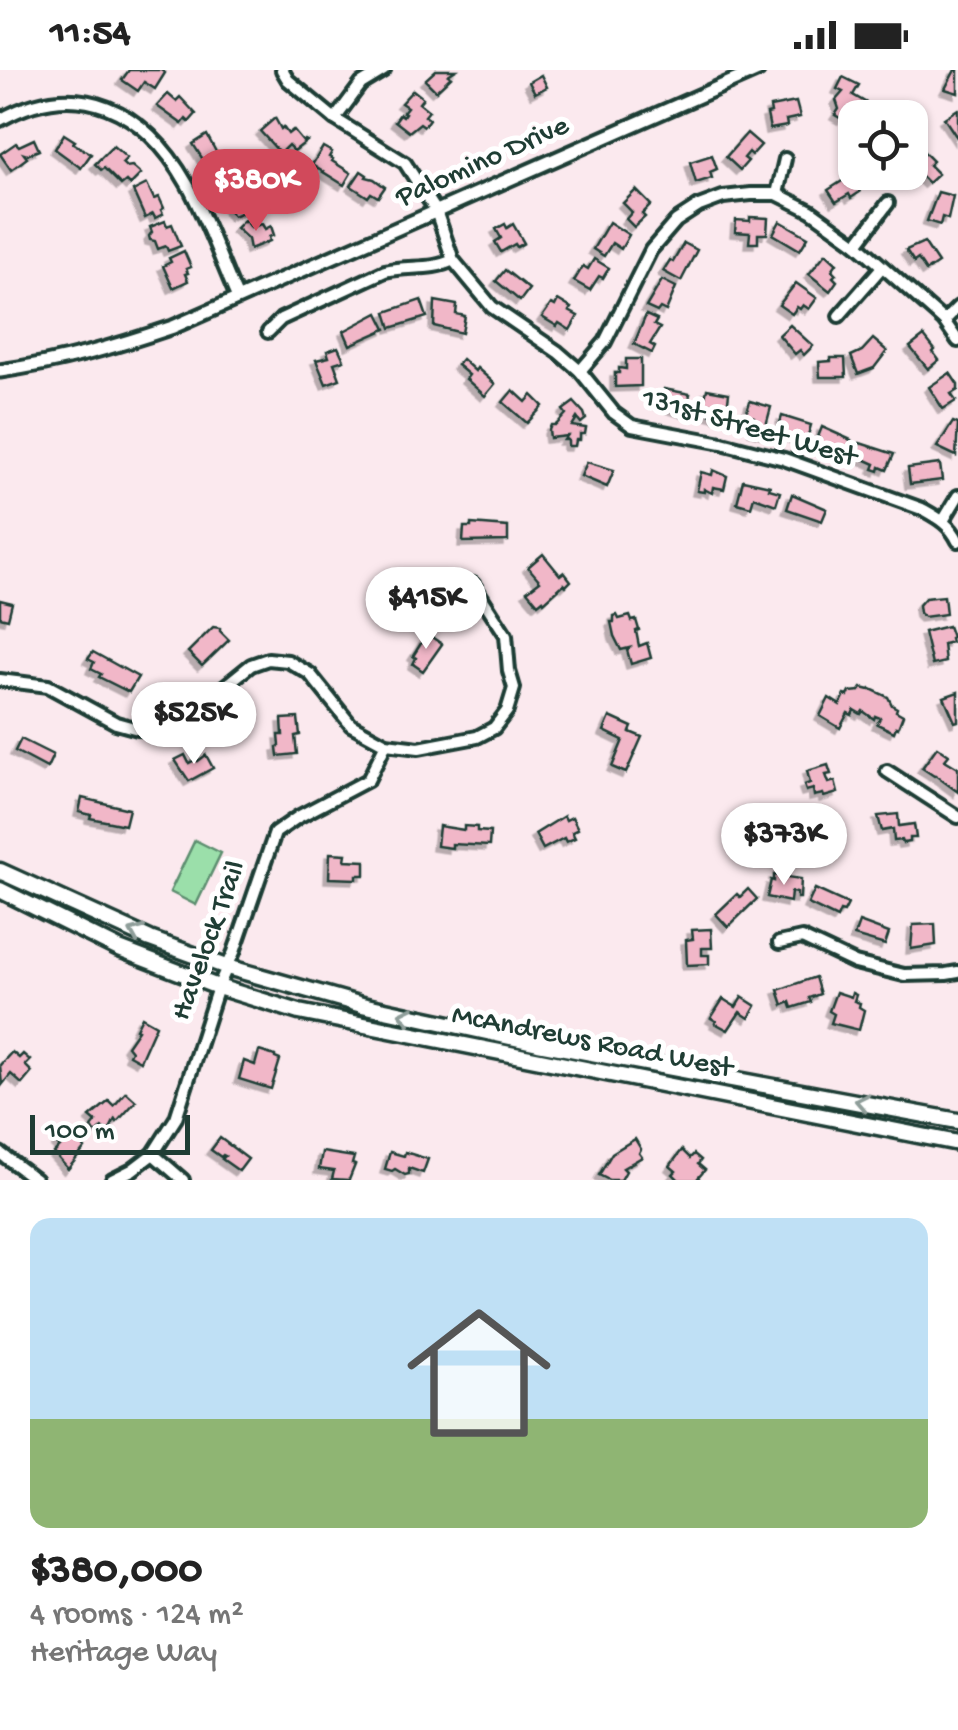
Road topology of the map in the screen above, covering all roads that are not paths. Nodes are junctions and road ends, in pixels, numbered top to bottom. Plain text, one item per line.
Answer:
1 (282, 70) edge
2 (384, 70) edge
3 (758, 70) edge
4 (335, 119) junction
5 (0, 120) edge
6 (785, 159) dead end
7 (777, 194) junction
8 (888, 203) dead end
9 (436, 212) junction
10 (856, 244) junction
11 (453, 260) junction
12 (882, 268) junction
13 (237, 297) junction
14 (958, 307) edge
15 (839, 316) dead end
16 (944, 321) junction
17 (268, 332) dead end
18 (958, 341) edge
19 (0, 371) edge
20 (580, 371) junction
21 (958, 496) edge
22 (943, 521) junction
23 (958, 541) edge
24 (473, 584) dead end
25 (0, 680) edge
26 (386, 744) junction
27 (887, 771) dead end
28 (958, 817) edge
29 (0, 871) edge
30 (0, 890) edge
31 (780, 943) dead end
32 (228, 967) junction
33 (958, 972) edge
34 (218, 986) junction
35 (958, 1121) edge
36 (958, 1143) edge
37 (0, 1153) edge
38 (153, 1154) junction
39 (36, 1180) edge
40 (112, 1180) edge
41 (183, 1180) edge

1 - 4 street, 131st Street West
2 - 4 street
3 - 9 street, Palomino Drive
4 - 9 street, 131st Street West
5 - 13 street
6 - 7 street
7 - 10 street
7 - 20 street
8 - 10 street
9 - 11 street, 131st Street West
9 - 13 street, Palomino Drive
10 - 12 street
11 - 17 street
11 - 20 street, 131st Street West
12 - 15 street
12 - 16 street
13 - 19 street, Palomino Drive
14 - 16 street
16 - 18 street
20 - 22 street, 131st Street West
21 - 22 street
22 - 23 street, 131st Street West
24 - 26 street
25 - 26 street
26 - 32 street, Havelock Trail
27 - 28 street
32 -> 29 main road, McAndrews Road West
30 - 34 main road, McAndrews Road West
31 - 33 street
32 - 34 street, Havelock Trail
35 -> 32 main road, McAndrews Road West
34 - 36 main road, McAndrews Road West
34 - 38 street, Havelock Trail
37 - 39 street
38 - 40 street, Havelock Trail
38 - 41 street

